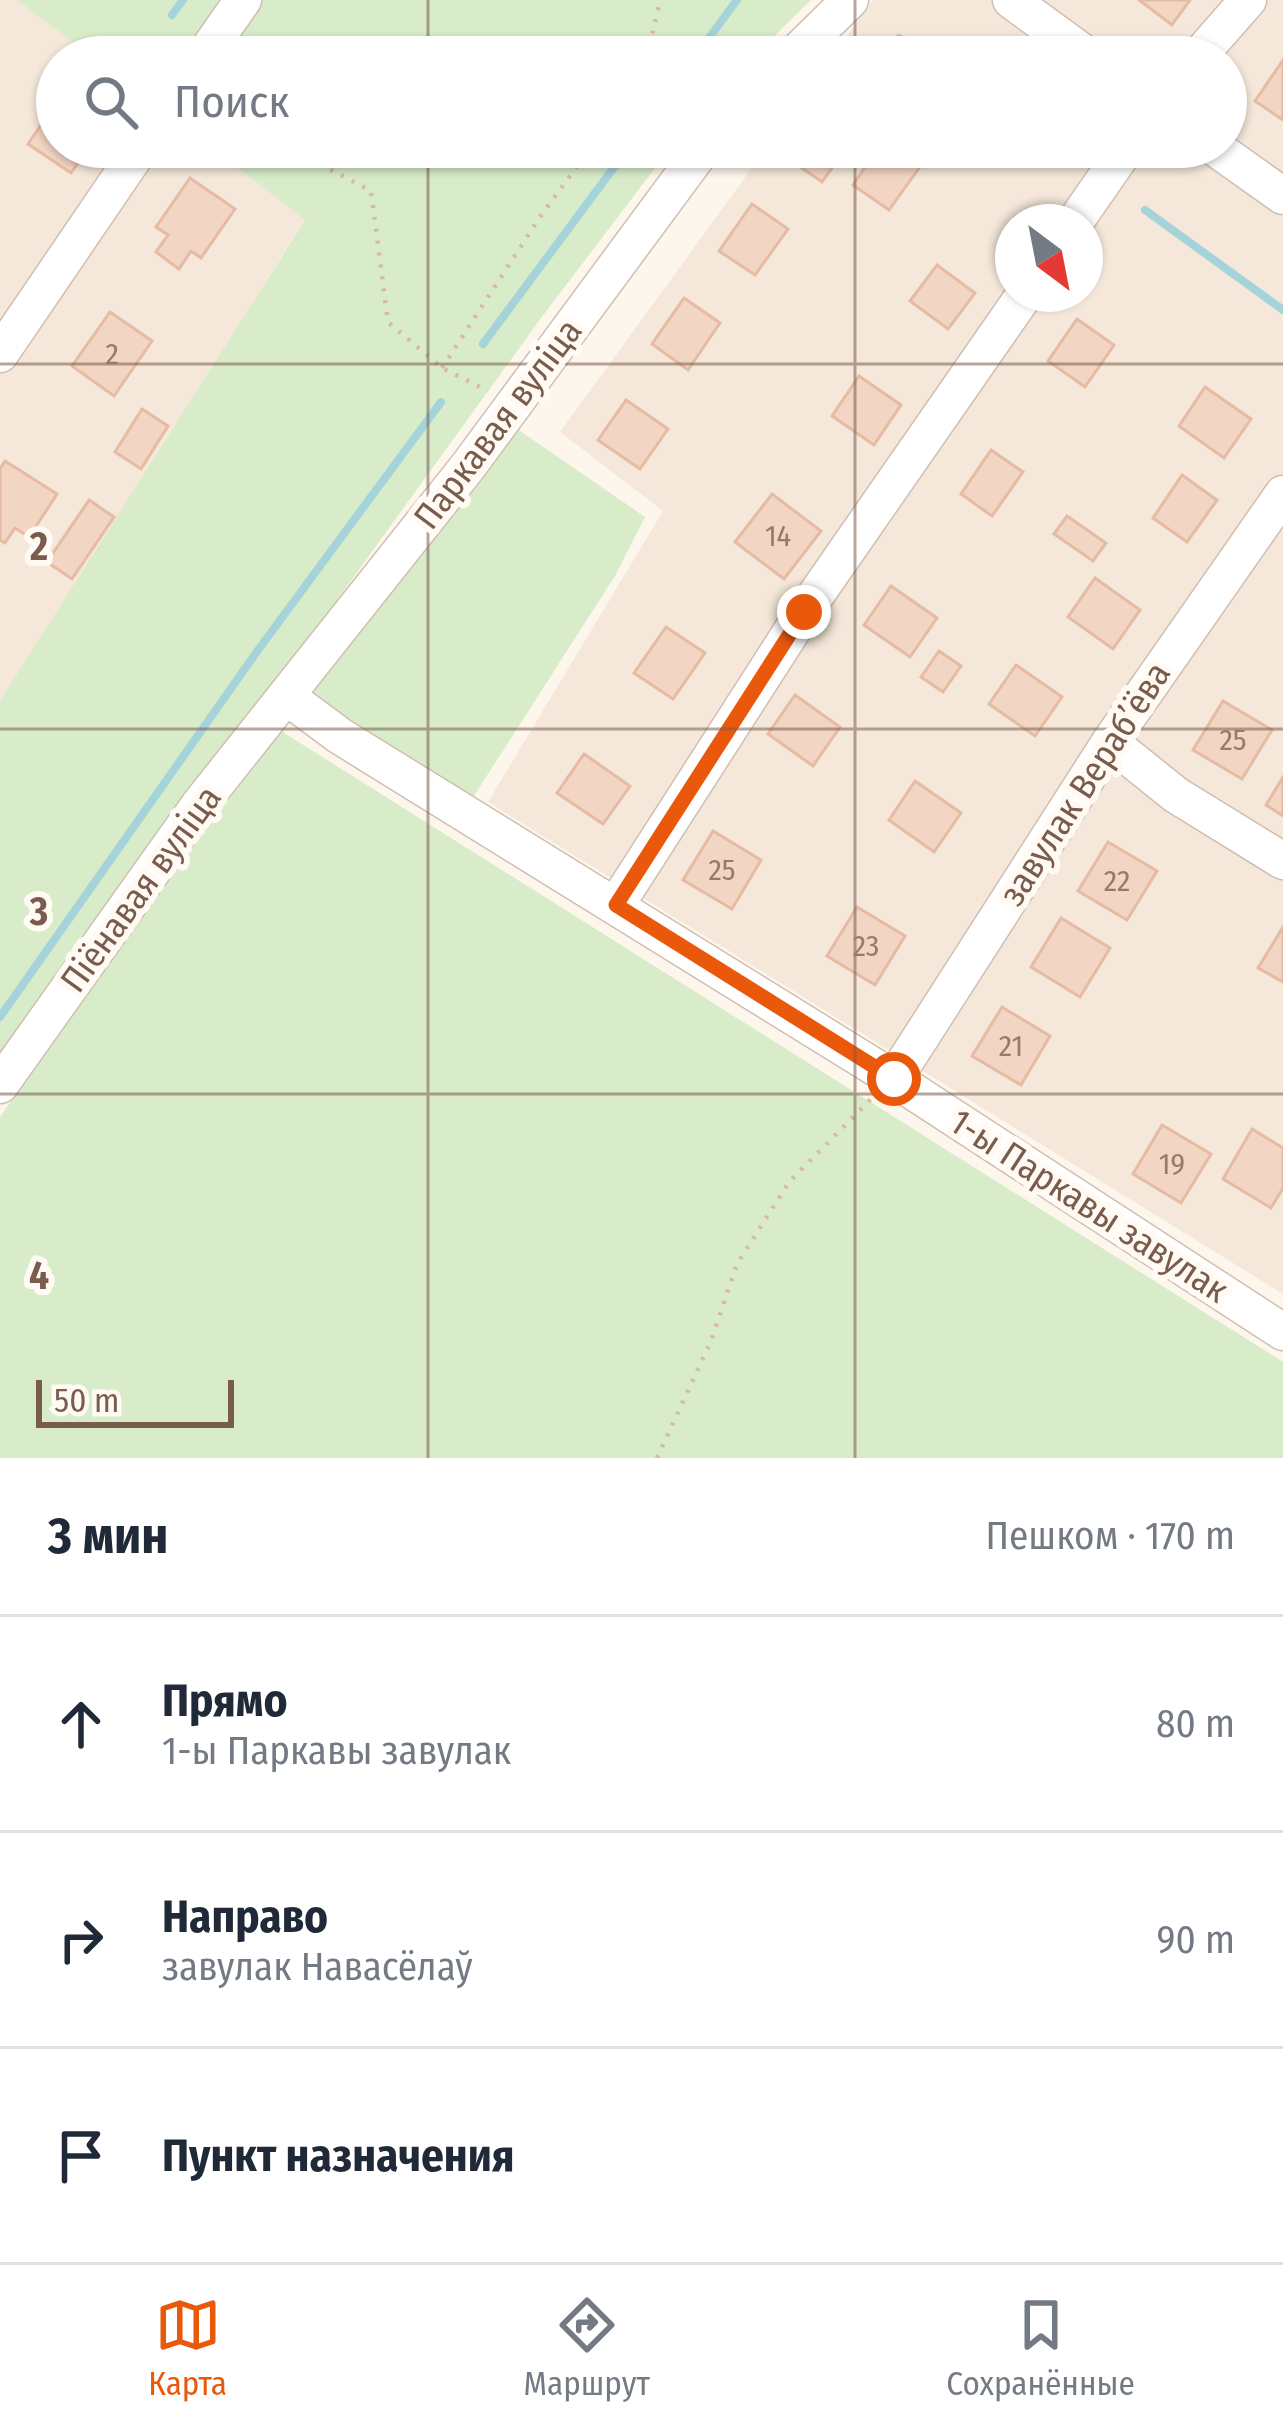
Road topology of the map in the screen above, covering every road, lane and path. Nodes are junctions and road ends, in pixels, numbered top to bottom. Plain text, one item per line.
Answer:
1 (243, 0) edge
2 (660, 0) edge
3 (850, 0) edge
4 (1011, 0) edge
5 (1248, 0) edge
6 (218, 36) edge
7 (652, 36) edge
8 (813, 36) edge
9 (1060, 36) edge
10 (1216, 36) edge
11 (127, 168) edge
12 (327, 168) edge
13 (576, 168) edge
14 (688, 168) edge
15 (1112, 168) edge
16 (1244, 168) edge
17 (1283, 196) edge
18 (1087, 204) edge
19 (1012, 312) edge
20 (0, 354) edge
21 (442, 368) junction
22 (514, 404) junction
23 (1283, 494) edge
24 (286, 696) junction
25 (1109, 742) junction
26 (1283, 861) edge
27 (616, 905) junction
28 (894, 1079) junction
29 (0, 1085) edge
30 (1283, 1332) edge
31 (657, 1458) edge

1 - 6 street
2 - 7 path
3 - 8 street
4 - 9 street
5 - 10 street
11 - 20 street
12 - 21 path
13 - 21 path
14 - 22 street, Паркавая вуліца
15 - 18 street
16 - 17 street
19 - 27 street
21 - 22 path
22 - 24 street, Паркавая вуліца
23 - 25 street, завулак Верабʼёва
24 - 27 street, 1-ы Паркавы завулак
24 - 29 street, Піёнавая вуліца
25 - 26 street
25 - 28 street, завулак Верабʼёва
27 - 28 street, 1-ы Паркавы завулак
28 - 30 street, 1-ы Паркавы завулак
28 - 31 path

